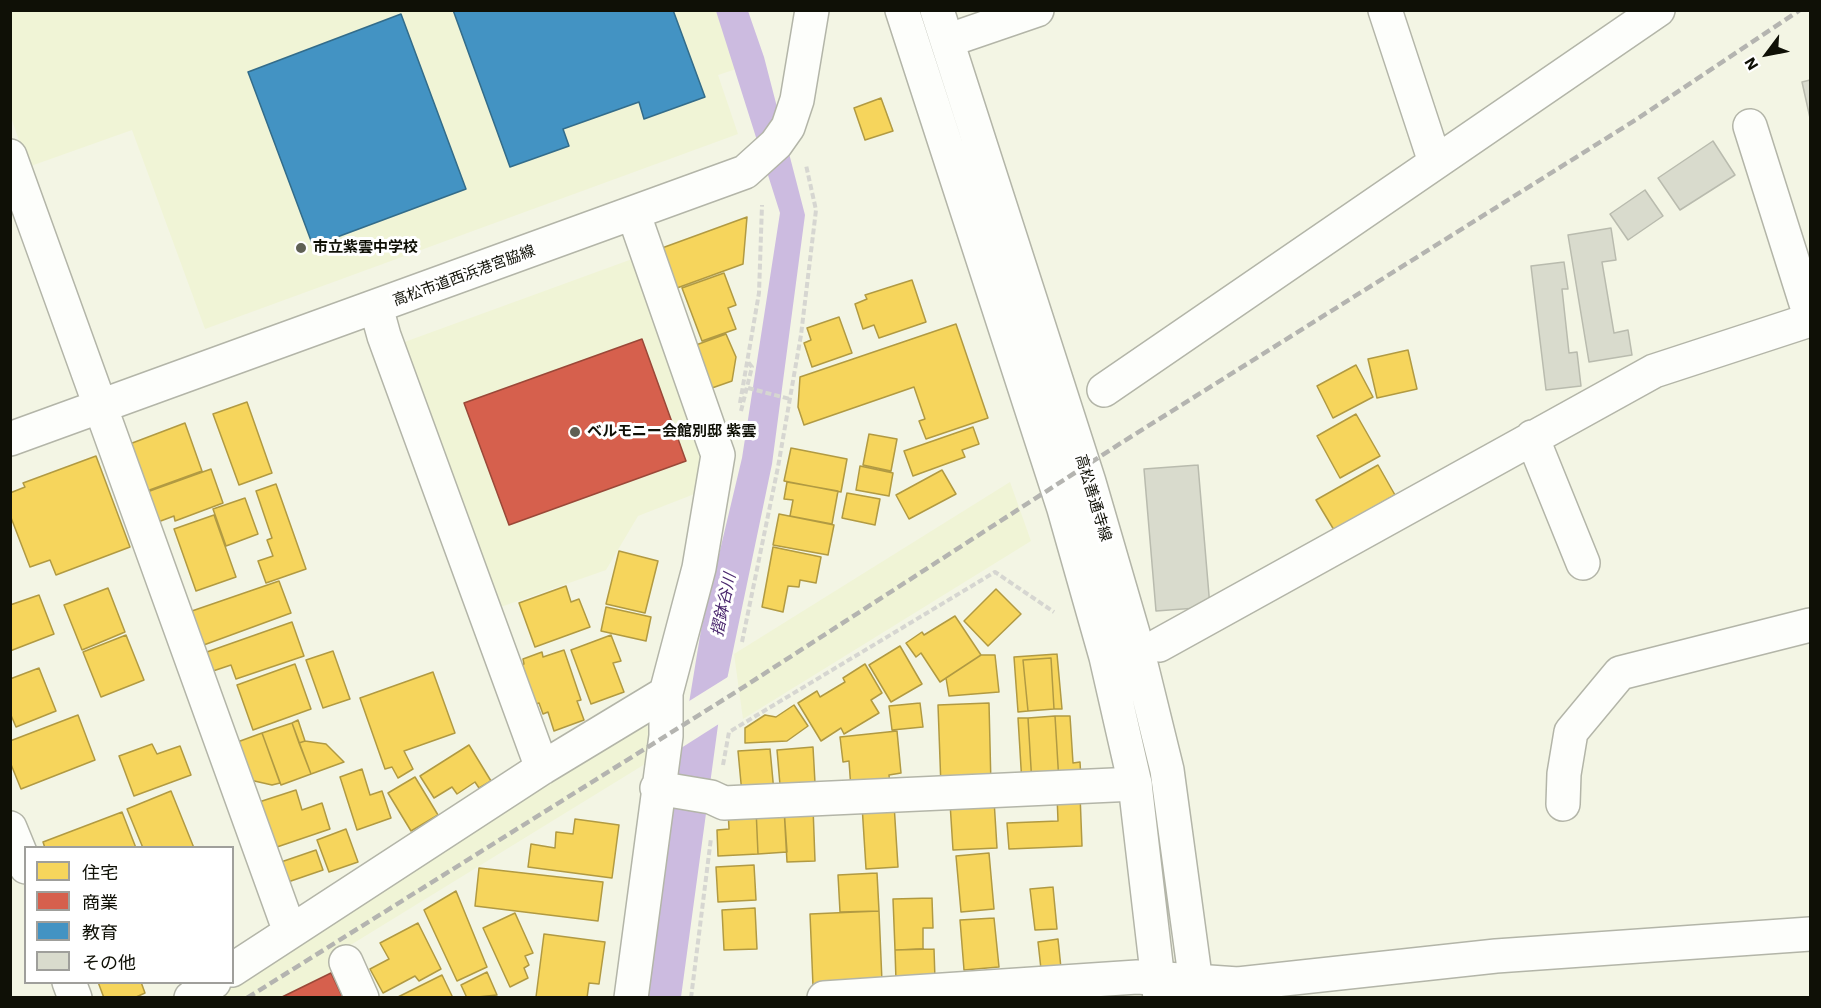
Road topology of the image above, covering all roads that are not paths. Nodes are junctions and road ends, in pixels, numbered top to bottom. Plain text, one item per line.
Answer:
1 (812, 10) edge
2 (902, 10) edge
3 (937, 10) edge
4 (1037, 10) edge
5 (1385, 10) edge
6 (1658, 10) edge
7 (964, 35) dead end
8 (1750, 126) dead end
9 (10, 156) edge
10 (1435, 162) junction
11 (634, 215) junction
12 (376, 307) junction
13 (1810, 318) edge
14 (1104, 390) dead end
15 (102, 407) junction
16 (1532, 437) junction
17 (10, 439) edge
18 (1583, 563) dead end
19 (1810, 625) edge
20 (1159, 645) dead end
21 (666, 693) junction
22 (542, 768) junction
23 (1135, 784) junction
24 (664, 789) junction
25 (1563, 804) dead end
26 (10, 828) edge
27 (24, 862) edge
28 (290, 932) junction
29 (1810, 934) edge
30 (346, 962) dead end
31 (234, 969) edge
32 (211, 984) edge
33 (1160, 987) edge
34 (1197, 989) edge
35 (191, 998) edge
36 (362, 998) edge
37 (631, 998) edge
38 (824, 998) edge

1 - 11 street, 高松市道西浜港宮脇線
2 - 23 street, 高松善通寺線
3 - 34 street, 高松善通寺線
4 - 7 street
5 - 10 street
6 - 10 street
8 - 13 street
9 - 15 street
10 - 14 street
11 - 12 street, 高松市道西浜港宮脇線
11 - 21 street
12 - 15 street, 高松市道西浜港宮脇線
12 - 22 street
13 - 16 street
15 - 17 street, 高松市道西浜港宮脇線
15 - 28 street
16 - 18 street
16 - 20 street
19 - 25 street
21 - 22 street
21 - 24 street
22 - 28 street
23 - 24 street
23 - 33 street, 高松善通寺線
24 - 37 street
26 - 27 street
28 - 31 street
29 - 34 street
30 - 36 street
32 - 35 street
33 - 34 street
33 - 38 street

